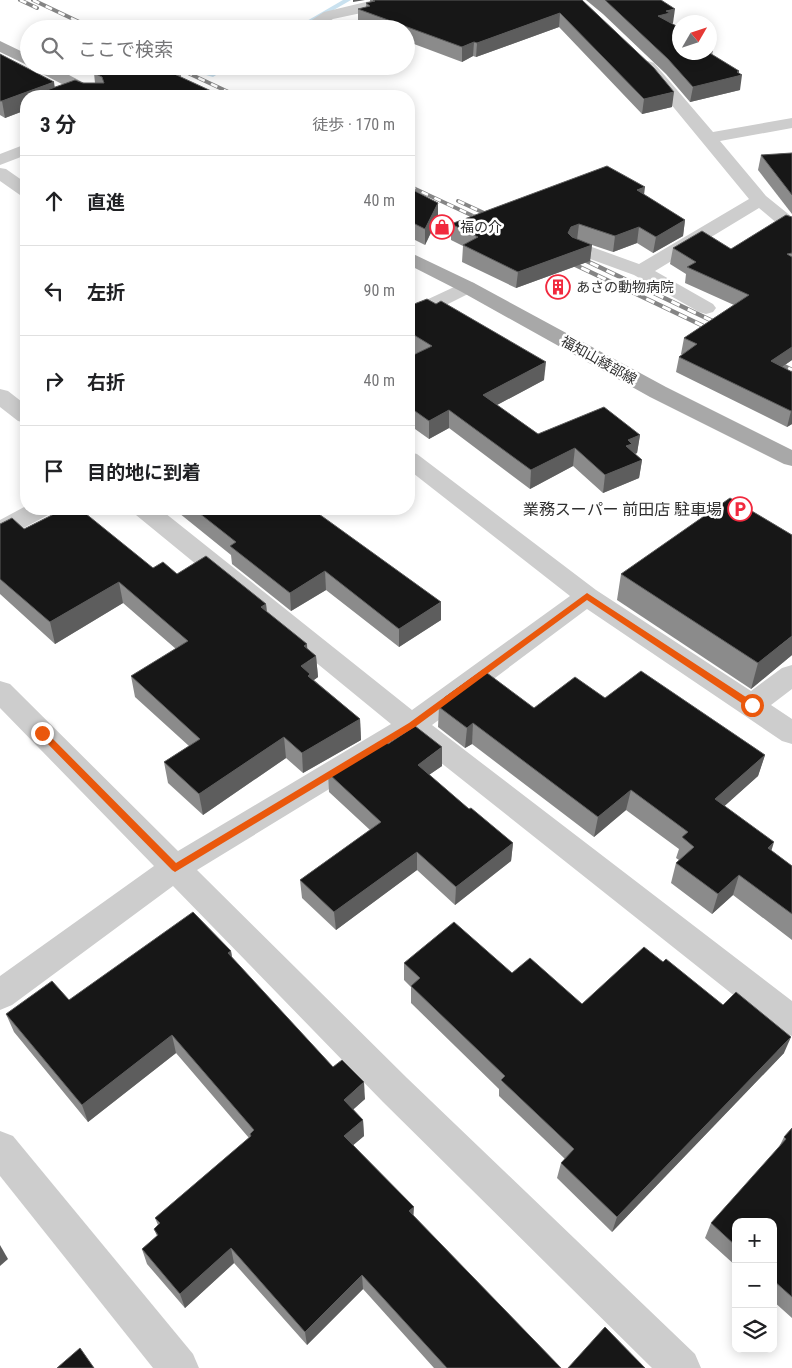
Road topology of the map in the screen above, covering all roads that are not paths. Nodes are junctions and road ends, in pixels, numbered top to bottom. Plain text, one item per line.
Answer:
1 (388, 0) edge
2 (320, 20) edge
3 (0, 46) edge
4 (20, 56) edge
5 (638, 57) edge
6 (56, 75) edge
7 (85, 90) edge
8 (792, 123) edge
9 (710, 138) junction
10 (20, 152) edge
11 (0, 160) edge
12 (0, 173) edge
13 (20, 187) edge
14 (760, 200) junction
15 (792, 226) edge
16 (578, 248) edge
17 (415, 261) edge
18 (640, 271) junction
19 (466, 287) junction
20 (706, 308) dead end
21 (415, 313) edge
22 (0, 396) edge
23 (20, 411) edge
24 (792, 459) edge
25 (415, 464) edge
26 (28, 515) edge
27 (152, 515) edge
28 (0, 530) edge
29 (587, 596) junction
30 (792, 675) edge
31 (0, 691) edge
32 (752, 705) junction
33 (412, 725) junction
34 (792, 733) edge
35 (175, 868) junction
36 (0, 996) edge
37 (792, 1021) edge
38 (0, 1148) edge
39 (179, 1368) edge
40 (681, 1368) edge

1 - 2 street
3 - 4 main road
5 - 9 street
6 - 7 main road
8 - 9 street
9 - 14 street
10 - 11 street
12 - 13 street
14 - 15 street
14 - 18 street
16 - 18 street
17 - 19 main road, 福知山綾部線
18 - 20 street
19 - 21 street
19 - 24 main road, 福知山綾部線
22 - 23 street
25 - 29 street
26 - 28 street
27 - 33 street
29 - 32 street
29 - 33 street
30 - 32 street
31 - 35 street
32 - 34 street
33 - 35 street
33 - 37 street
35 - 36 street
35 - 40 street
38 - 39 street

